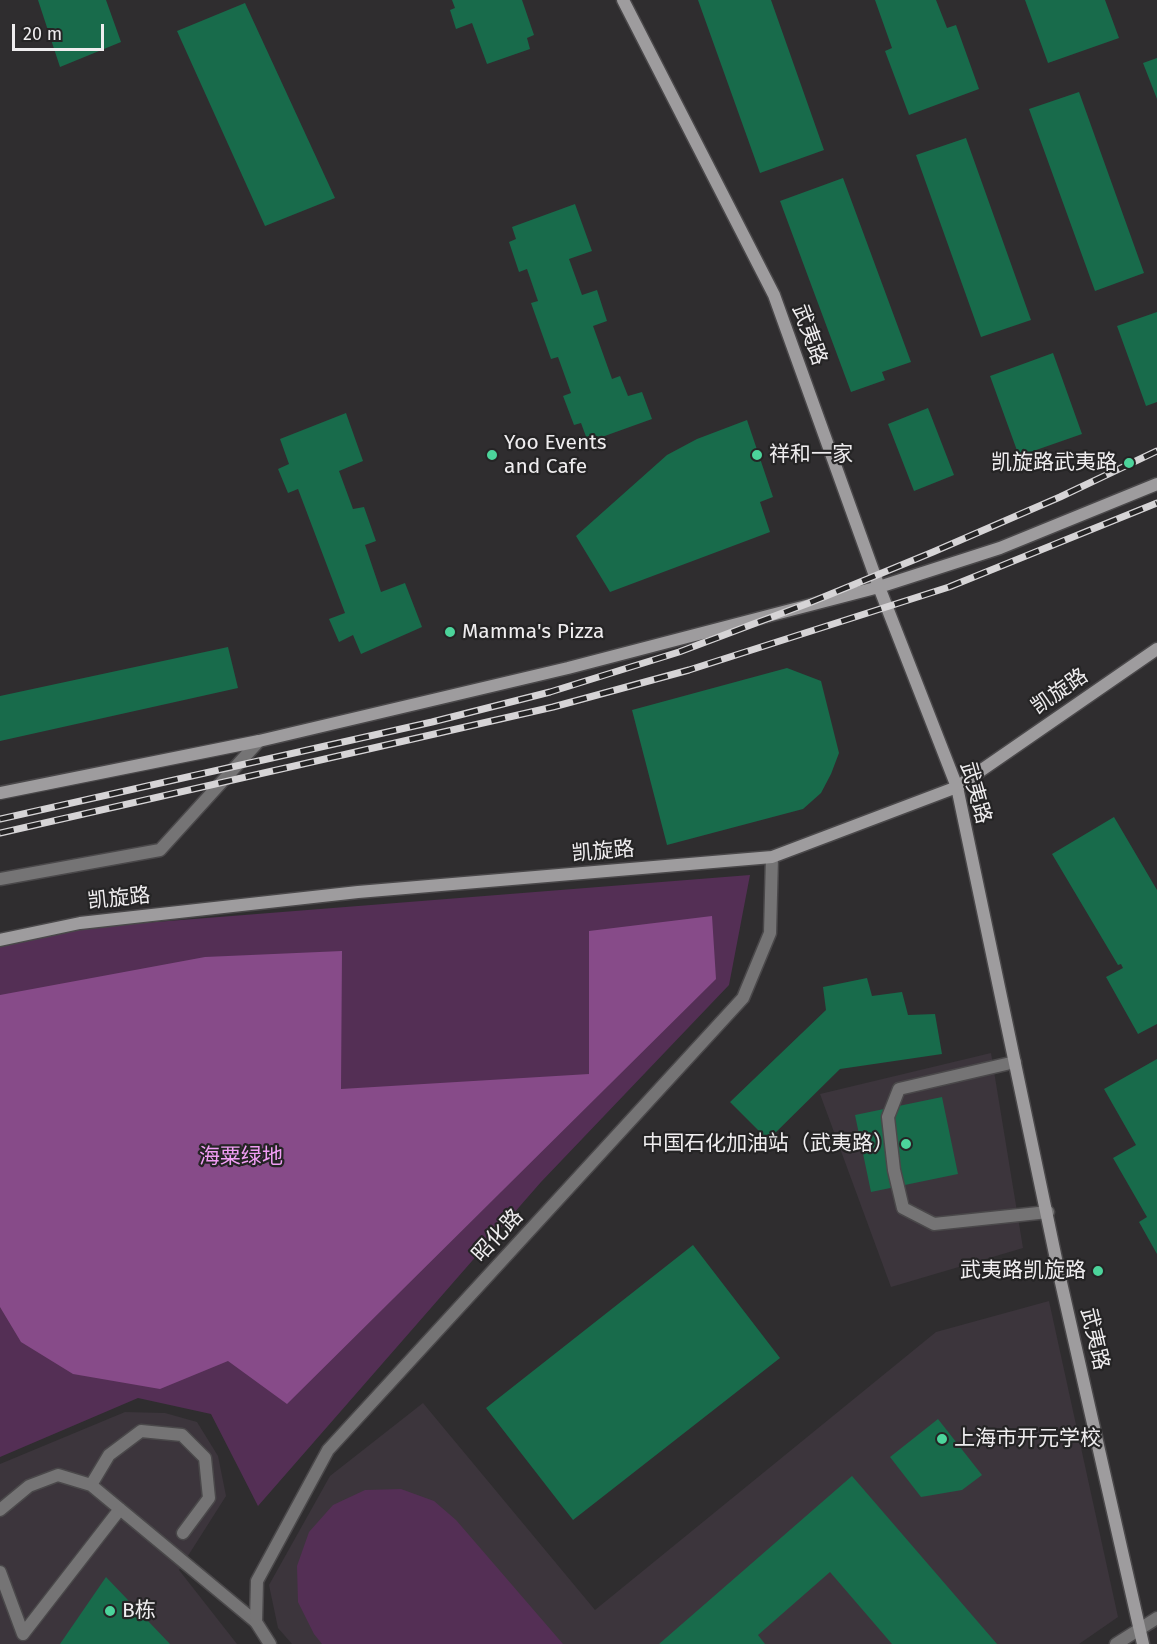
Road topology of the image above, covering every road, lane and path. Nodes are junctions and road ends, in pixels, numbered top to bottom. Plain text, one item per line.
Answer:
1 (623, 0) edge
2 (1157, 484) edge
3 (879, 587) junction
4 (1157, 649) edge
5 (259, 741) junction
6 (957, 787) junction
7 (0, 793) edge
8 (772, 857) junction
9 (0, 879) edge
10 (0, 940) edge
11 (1015, 1062) junction
12 (1048, 1212) junction
13 (91, 1485) junction
14 (120, 1509) junction
15 (0, 1510) edge
16 (183, 1533) dead end
17 (0, 1572) edge
18 (1157, 1618) edge
19 (256, 1622) junction
20 (1138, 1629) junction
21 (270, 1644) edge
22 (1116, 1644) edge
23 (1143, 1644) edge

1 - 3 street, 武夷路
2 - 3 street
3 - 5 street
3 - 6 street, 武夷路
4 - 6 street, 凯旋路
5 - 7 street
5 - 9 street
6 - 8 street, 凯旋路
6 - 11 street, 武夷路
8 - 10 street, 凯旋路
8 - 19 street, 昭化路
11 - 12 street, 武夷路
11 - 12 street
12 - 20 street, 武夷路
13 - 14 street
13 - 15 street
13 - 16 street
14 - 17 street
14 - 19 street
18 - 20 street
19 - 21 street
20 - 22 street
20 - 23 street, 武夷路

